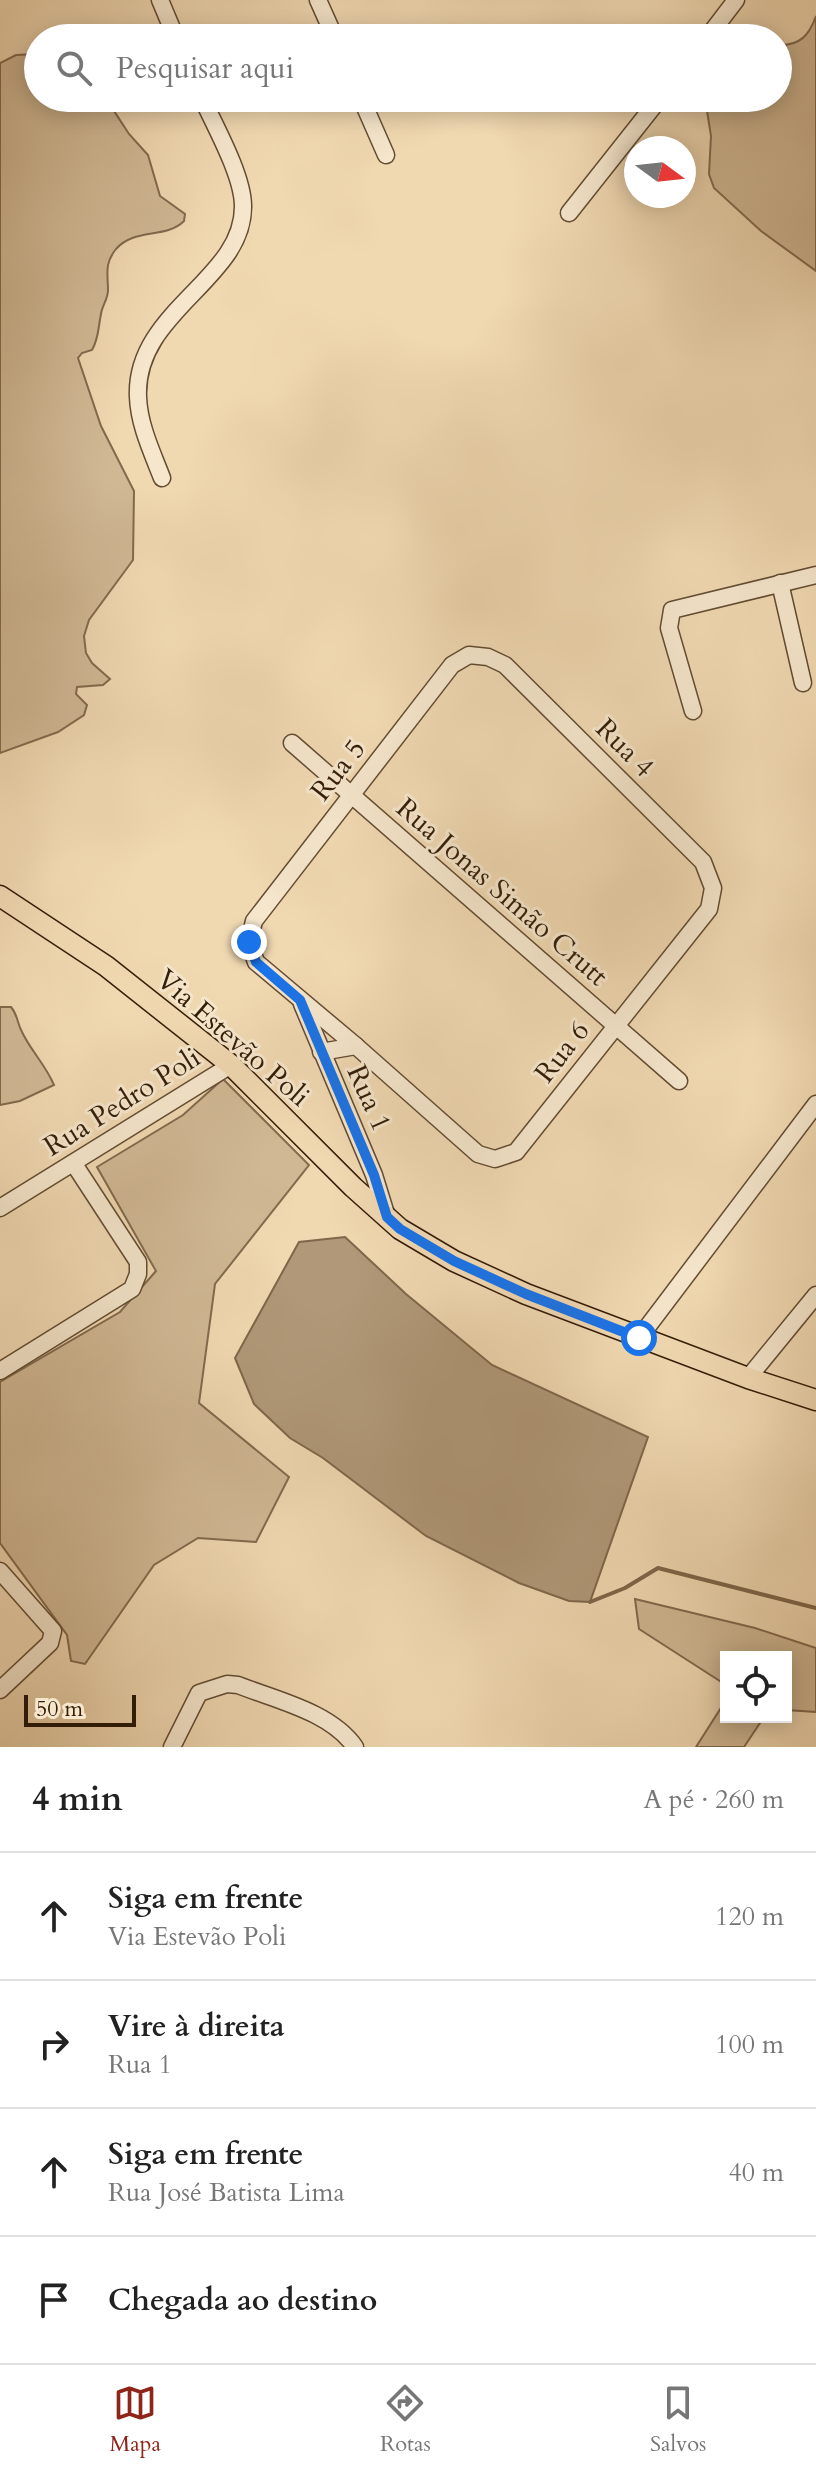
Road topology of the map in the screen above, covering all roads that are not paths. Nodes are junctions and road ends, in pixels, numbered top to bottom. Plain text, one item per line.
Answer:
1 (160, 0) edge
2 (318, 0) edge
3 (736, 0) edge
4 (170, 24) edge
5 (329, 24) edge
6 (718, 24) edge
7 (208, 112) edge
8 (367, 112) edge
9 (649, 112) edge
10 (386, 155) dead end
11 (569, 213) dead end
12 (162, 478) dead end
13 (816, 575) edge
14 (780, 583) junction
15 (488, 657) joint
16 (803, 683) dead end
17 (693, 711) dead end
18 (292, 743) dead end
19 (351, 796) junction
20 (713, 888) joint
21 (0, 896) edge
22 (300, 1000) junction
23 (616, 1026) junction
24 (356, 1046) junction
25 (321, 1052) junction
26 (231, 1065) junction
27 (679, 1081) dead end
28 (816, 1104) edge
29 (74, 1164) junction
30 (0, 1208) edge
31 (387, 1217) junction
32 (816, 1295) edge
33 (639, 1338) junction
34 (0, 1371) edge
35 (748, 1378) junction
36 (816, 1400) edge
37 (0, 1571) edge
38 (0, 1690) edge
39 (172, 1747) edge
40 (355, 1747) edge

1 - 4 street
2 - 5 street
3 - 6 street
7 - 12 street
8 - 10 street
9 - 11 street
13 - 14 street
14 - 16 street
14 - 17 street
15 - 19 street, Rua 5
15 - 20 street, Rua 4
18 - 19 street, Rua Jonas Simão Crutt
19 - 22 street, Rua 5
19 - 23 street, Rua Jonas Simão Crutt
20 - 23 street, Rua 6
21 - 26 main road, Via Estevão Poli
22 - 24 street
22 - 25 street, Rua 1
23 - 24 street, Rua 6
23 - 27 street, Rua Jonas Simão Crutt
24 - 25 street
25 - 31 street, Rua 1
26 - 29 street, Rua Pedro Poli
26 - 31 main road, Via Estevão Poli
28 - 33 street
29 - 30 street, Rua Pedro Poli
29 - 34 street
31 - 33 main road, Via Estevão Poli
32 - 35 street
33 - 35 main road, Via Estevão Poli
35 - 36 main road, Via Estevão Poli
37 - 38 street
39 - 40 street

